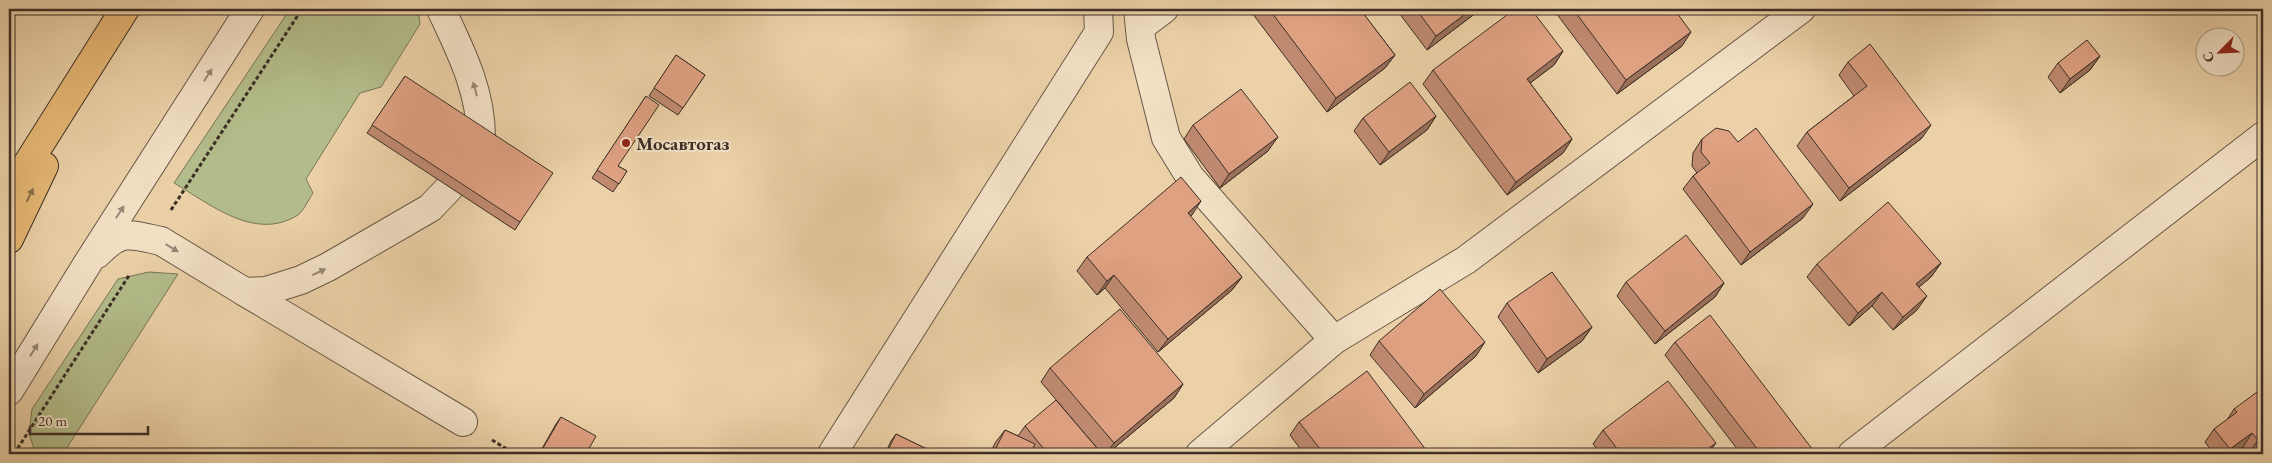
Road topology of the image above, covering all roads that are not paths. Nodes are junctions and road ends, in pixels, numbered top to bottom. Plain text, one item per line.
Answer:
1 (125, 9) edge
2 (250, 9) edge
3 (441, 9) edge
4 (1098, 9) edge
5 (1164, 9) edge
6 (1801, 9) edge
7 (1139, 18) edge
8 (97, 55) junction
9 (2263, 136) edge
10 (481, 137) edge
11 (450, 188) edge
12 (9, 193) edge
13 (9, 239) edge
14 (86, 266) junction
15 (245, 292) junction
16 (1334, 340) junction
17 (9, 391) edge
18 (464, 422) dead end
19 (832, 454) edge
20 (1200, 454) edge
21 (1852, 454) edge

1 - 8 highway
14 -> 2 street
10 -> 3 street
4 - 19 street
5 - 7 street
6 - 16 street
7 - 16 street
8 - 12 highway
13 -> 8 highway
9 - 21 street
15 -> 11 street
14 -> 15 street
17 -> 14 street
15 - 18 street
16 - 20 street

